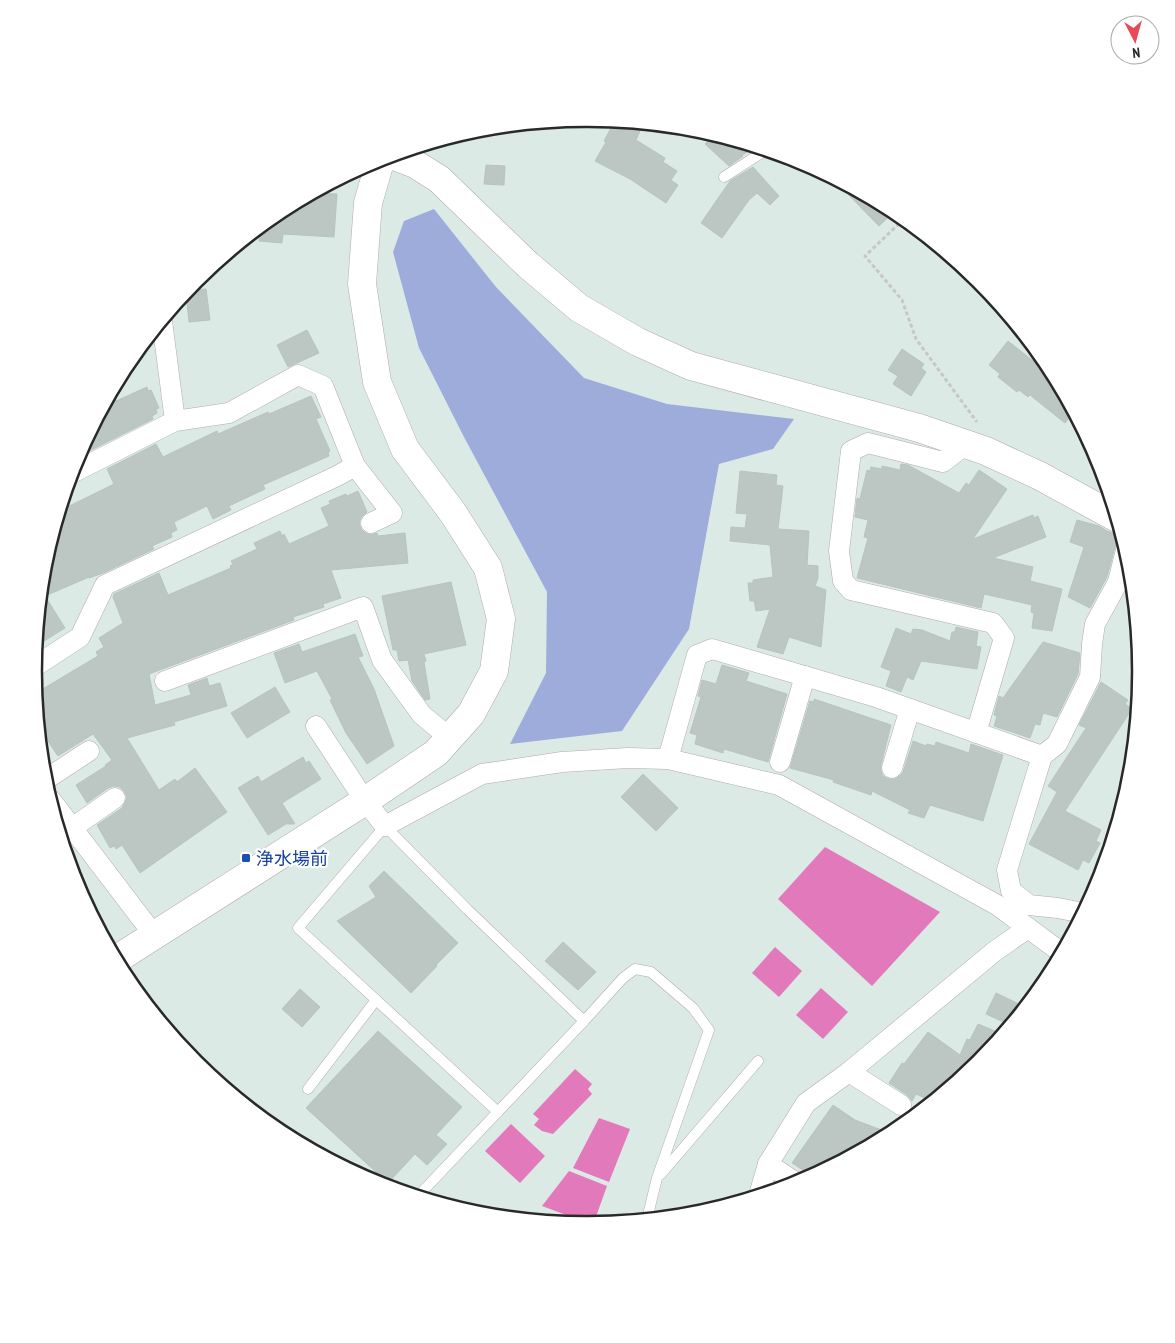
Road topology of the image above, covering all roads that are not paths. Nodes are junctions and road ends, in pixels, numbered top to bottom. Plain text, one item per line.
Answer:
1 (760, 154) edge
2 (402, 159) edge
3 (378, 168) edge
4 (724, 178) dead end
5 (162, 331) edge
6 (175, 421) junction
7 (976, 448) junction
8 (355, 466) junction
9 (82, 468) edge
10 (1109, 514) edge
11 (371, 523) dead end
12 (1122, 566) edge
13 (43, 661) edge
14 (805, 676) junction
15 (165, 681) dead end
16 (910, 709) junction
17 (316, 726) dead end
18 (976, 732) junction
19 (450, 738) junction
20 (89, 751) dead end
21 (1042, 756) junction
22 (668, 759) junction
23 (780, 762) dead end
24 (892, 768) dead end
25 (52, 775) edge
26 (115, 798) dead end
27 (365, 801) junction
28 (61, 814) edge
29 (385, 826) junction
30 (72, 828) junction
31 (1077, 912) edge
32 (1028, 928) junction
33 (135, 948) edge
34 (1056, 949) edge
35 (376, 1000) junction
36 (584, 1021) junction
37 (758, 1061) dead end
38 (849, 1072) junction
39 (308, 1089) dead end
40 (901, 1105) dead end
41 (498, 1112) junction
42 (768, 1164) junction
43 (657, 1178) junction
44 (789, 1178) edge
45 (761, 1189) edge
46 (423, 1191) edge
47 (648, 1213) edge

1 - 4 lane
2 - 7 street
3 - 19 street
5 - 6 street
6 - 8 street
6 - 9 street
7 - 10 street
7 - 18 street
8 - 11 street
8 - 13 street
12 - 21 street
14 - 16 street
14 - 22 street
14 - 23 street
15 - 19 street
16 - 18 street
16 - 24 street
17 - 27 street
18 - 21 street
19 - 27 street
20 - 25 street
21 - 31 street
22 - 29 street
22 - 32 street
26 - 30 street
27 - 29 street
27 - 33 street
28 - 30 street
29 - 35 lane
29 - 36 lane
30 - 33 street
32 - 34 street
32 - 38 street
35 - 39 lane
35 - 41 lane
36 - 41 lane
36 - 43 lane
37 - 43 lane
38 - 40 street
38 - 42 street
41 - 46 lane
42 - 44 street
42 - 45 street
43 - 47 lane

